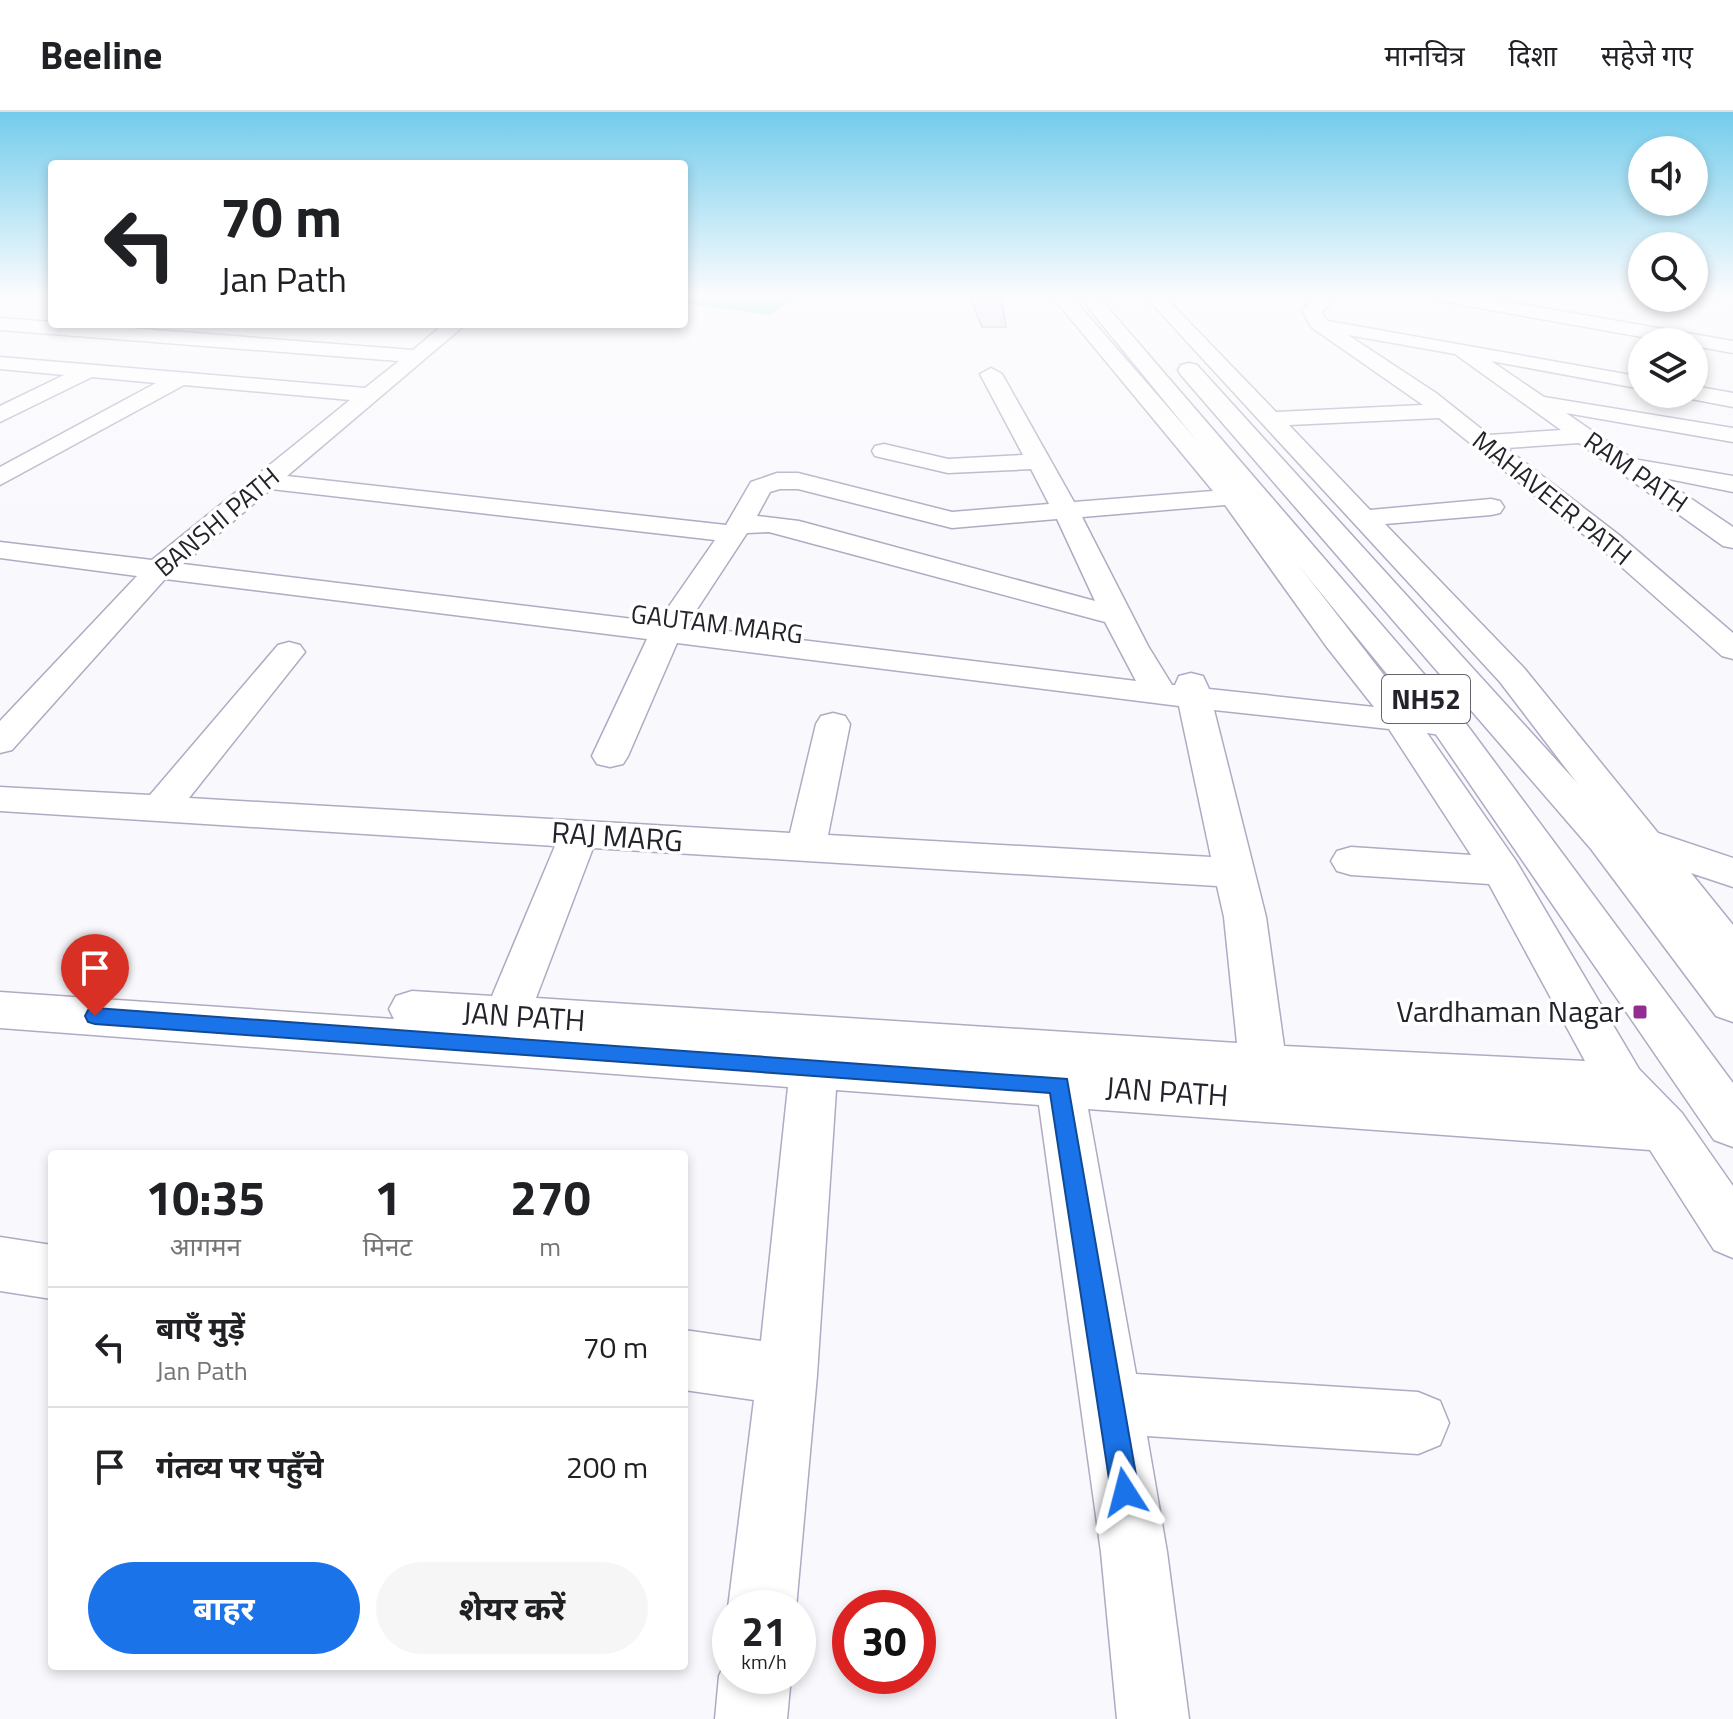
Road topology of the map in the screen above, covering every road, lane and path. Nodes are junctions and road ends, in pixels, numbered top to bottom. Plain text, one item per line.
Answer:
1 (65, 370) edge
2 (400, 370) edge
3 (1124, 370) edge
4 (1146, 370) edge
5 (1190, 370) edge
6 (1225, 370) edge
7 (1386, 370) edge
8 (1490, 370) edge
9 (1572, 370) edge
10 (86, 372) junction
11 (991, 374) dead end
12 (178, 380) junction
13 (1628, 380) edge
14 (369, 395) junction
15 (1708, 396) edge
16 (1733, 400) edge
17 (1535, 401) junction
18 (1445, 411) junction
19 (0, 415) edge
20 (1272, 419) junction
21 (1733, 435) edge
22 (1584, 436) junction
23 (1483, 442) junction
24 (884, 451) dead end
25 (1039, 461) junction
26 (1620, 461) junction
27 (0, 477) edge
28 (266, 481) junction
29 (1733, 484) edge
30 (1232, 497) junction
31 (1491, 507) dead end
32 (1065, 509) junction
33 (1365, 518) junction
34 (736, 529) junction
35 (0, 537) edge
36 (1733, 540) edge
37 (0, 550) edge
38 (165, 564) junction
39 (1693, 614) junction
40 (1733, 614) edge
41 (1116, 616) junction
42 (671, 626) junction
43 (1733, 649) edge
44 (289, 652) dead end
45 (1175, 688) junction
46 (1417, 714) junction
47 (833, 724) dead end
48 (0, 742) edge
49 (610, 756) dead end
50 (0, 799) edge
51 (160, 808) junction
52 (579, 834) junction
53 (1623, 840) junction
54 (806, 849) junction
55 (1351, 861) dead end
56 (1502, 871) junction
57 (1234, 873) junction
58 (1733, 873) edge
59 (1733, 956) edge
60 (0, 981) edge
61 (1733, 1003) edge
62 (0, 1010) edge
63 (506, 1016) junction
64 (1263, 1065) junction
65 (814, 1067) junction
66 (1622, 1084) junction
67 (1060, 1085) junction
68 (1733, 1124) edge
69 (1664, 1129) junction
70 (1733, 1232) edge
71 (0, 1264) edge
72 (48, 1271) edge
73 (688, 1361) edge
74 (787, 1375) junction
75 (1111, 1403) junction
76 (1418, 1423) dead end
77 (764, 1590) edge
78 (753, 1694) edge
79 (751, 1719) edge
80 (1153, 1719) edge

1 - 10 street
2 - 14 street, BANSHI PATH
3 - 30 street
4 - 46 highway, NH52
5 - 53 highway, NH52
6 - 20 street
7 - 18 street, MAHAVEER PATH
8 - 17 street, RAM PATH
9 - 13 street
10 - 12 street
10 - 19 street
11 - 25 street
12 - 14 street
12 - 27 street
14 - 28 street, BANSHI PATH
15 - 16 street
17 - 21 street
17 - 22 street, RAM PATH
18 - 20 street
18 - 23 street, MAHAVEER PATH
20 - 33 street
22 - 23 street
22 - 26 street, RAM PATH
23 - 39 street, MAHAVEER PATH
24 - 25 street
25 - 32 street
26 - 29 street
26 - 36 street, RAM PATH
28 - 34 street
28 - 38 street, BANSHI PATH
30 - 32 street
30 - 46 street
31 - 33 street
32 - 34 street
32 - 41 street
33 - 53 street
34 - 41 street
34 - 42 street
35 - 38 street
37 - 38 street
38 - 42 street, GAUTAM MARG
38 - 48 street, BANSHI PATH
39 - 40 street
39 - 43 street, MAHAVEER PATH
41 - 45 street
42 - 45 street, GAUTAM MARG
42 - 49 street
44 - 51 street
45 - 46 street, GAUTAM MARG
45 - 57 street
46 - 56 street
46 - 68 highway, NH52
47 - 54 street
50 - 51 street, RAJ MARG
51 - 52 street, RAJ MARG
52 - 54 street, RAJ MARG
52 - 63 street
53 - 58 street
53 - 59 street
53 - 61 highway, NH52
54 - 57 street, RAJ MARG
55 - 56 street
56 - 66 street
57 - 64 street
60 - 63 street, JAN PATH
62 - 65 street, JAN PATH
63 - 64 street, JAN PATH
64 - 66 street, JAN PATH
65 - 67 street, JAN PATH
65 - 74 street
66 - 69 street
67 - 69 street, JAN PATH
67 - 75 street
69 - 70 street
71 - 72 street
73 - 74 street
74 - 77 street
75 - 76 street
75 - 80 street
78 - 79 street

